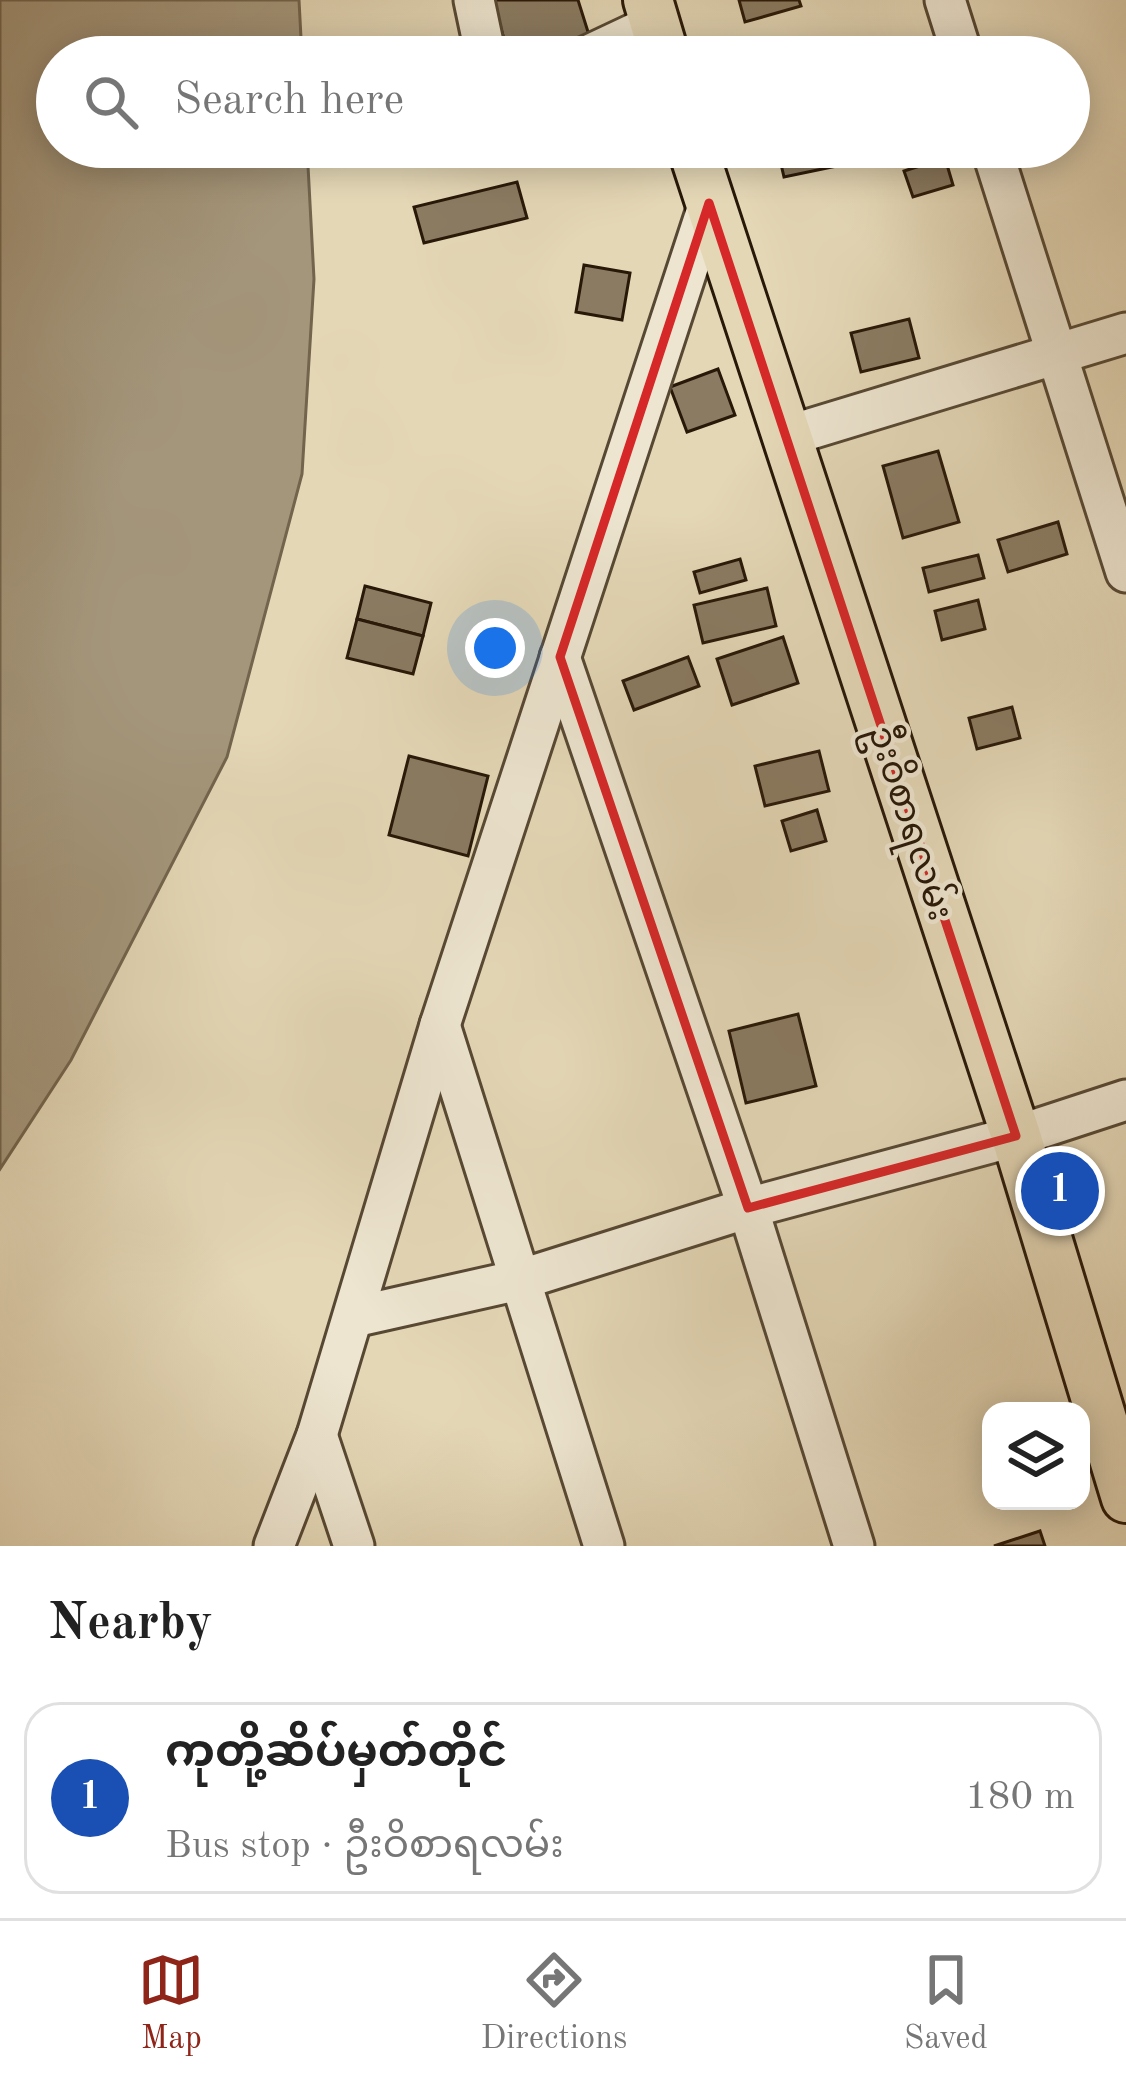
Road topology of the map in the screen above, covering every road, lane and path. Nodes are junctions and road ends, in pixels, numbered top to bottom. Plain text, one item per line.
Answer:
1 (474, 0) edge
2 (945, 0) edge
3 (482, 36) edge
4 (956, 36) edge
5 (698, 168) edge
6 (999, 168) edge
7 (709, 203) junction
8 (1126, 333) edge
9 (1057, 354) junction
10 (784, 437) junction
11 (1126, 572) edge
12 (560, 657) junction
13 (440, 1025) junction
14 (1126, 1100) edge
15 (1016, 1136) junction
16 (748, 1208) junction
17 (520, 1280) junction
18 (354, 1317) junction
19 (317, 1436) junction
20 (1126, 1498) edge
21 (274, 1546) edge
22 (354, 1546) edge
23 (604, 1546) edge
24 (854, 1546) edge

1 - 3 street
2 - 4 street
5 - 7 main road, ဦးဝိစာရလမ်း
6 - 9 street
7 - 10 main road, ဦးဝိစာရလမ်း
7 - 12 street
8 - 9 street
9 - 10 street
9 - 11 street
10 - 15 main road, ဦးဝိစာရလမ်း
12 - 13 street
12 - 16 street
13 - 17 street
13 - 18 street
14 - 15 street
15 - 16 street
15 - 20 main road, ဦးဝိစာရလမ်း
16 - 17 street
16 - 24 street
17 - 18 street
17 - 23 street
18 - 19 street
19 - 21 street
19 - 22 street

